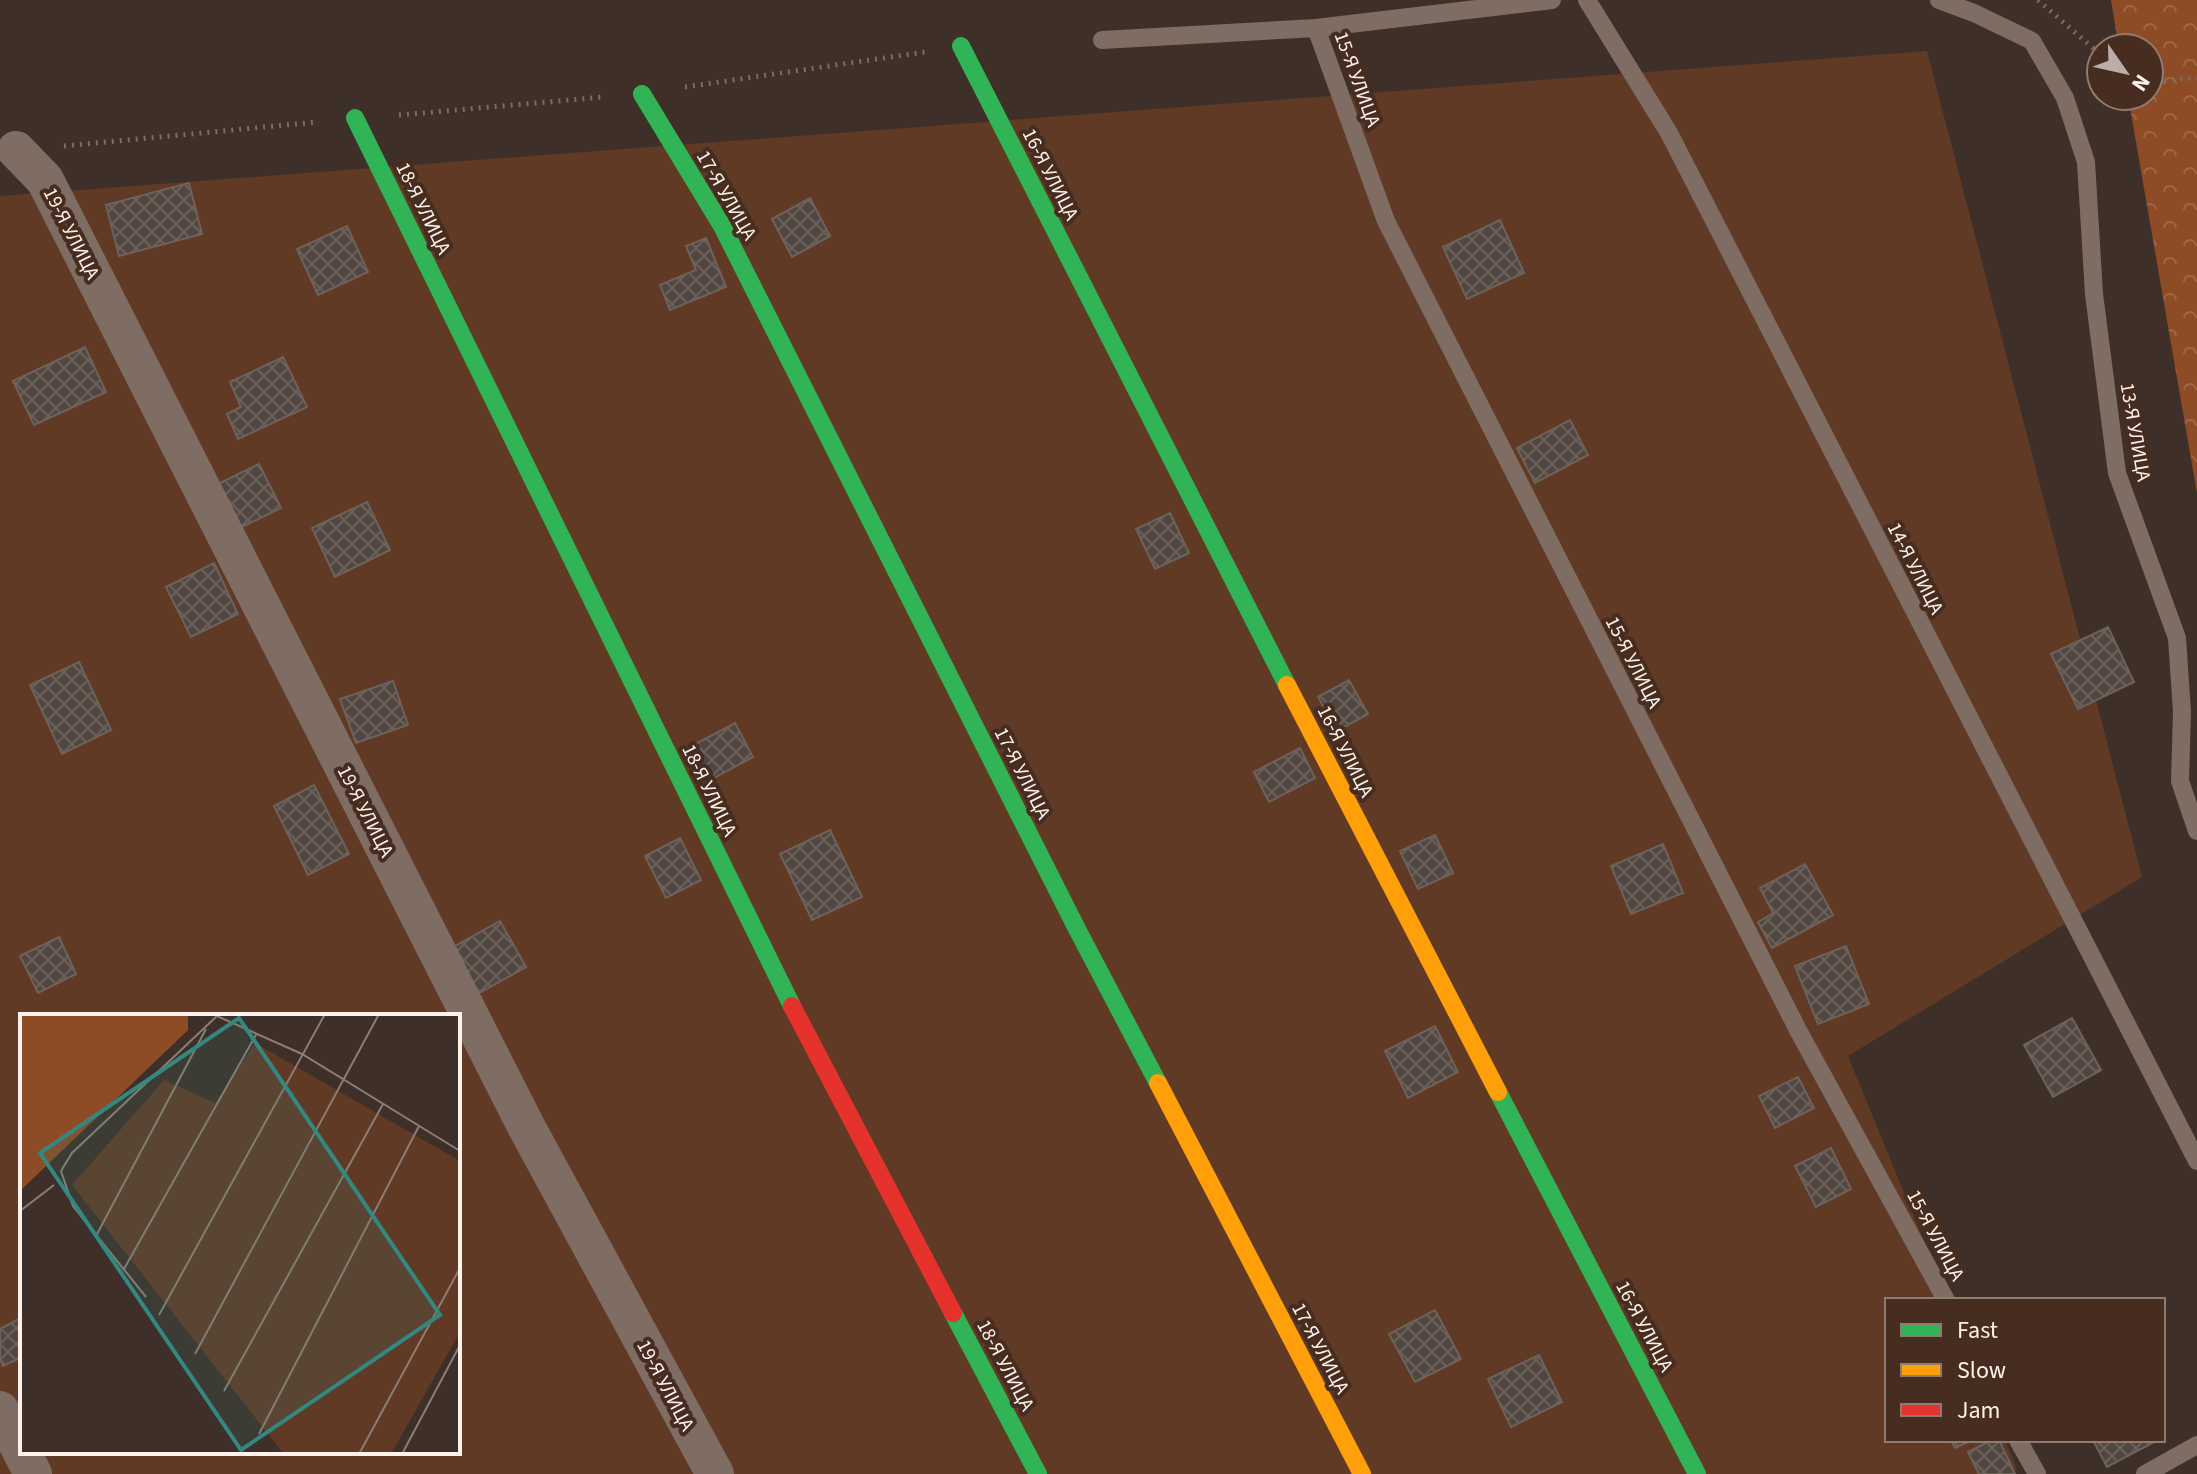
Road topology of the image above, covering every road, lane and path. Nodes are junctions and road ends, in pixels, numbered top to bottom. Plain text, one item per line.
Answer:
1 (1552, 0) edge
2 (1587, 0) edge
3 (1939, 0) edge
4 (2038, 0) edge
5 (1316, 28) junction
6 (1102, 40) dead end
7 (2085, 41) edge
8 (961, 46) joint
9 (2197, 78) edge
10 (2165, 80) edge
11 (642, 94) junction
12 (355, 118) junction
13 (16, 150) joint
14 (2197, 831) edge
15 (2197, 1161) edge
16 (1945, 1298) edge
17 (0, 1410) edge
18 (2019, 1442) edge
19 (2197, 1445) edge
20 (20, 1449) edge
21 (23, 1454) edge
22 (33, 1474) edge
23 (715, 1474) edge
24 (1038, 1474) edge
25 (1362, 1474) edge
26 (1697, 1474) edge
27 (2037, 1474) edge
28 (2145, 1474) edge

1 - 5 lane
2 - 15 lane, 14-Я УЛИЦА
3 - 14 lane, 13-Я УЛИЦА
4 - 7 path
5 - 6 lane
5 - 16 lane, 15-Я УЛИЦА
8 - 11 path
8 - 26 street, 16-Я УЛИЦА
9 - 10 path
11 - 12 path
11 - 25 street, 17-Я УЛИЦА
12 - 13 path
12 - 24 street, 18-Я УЛИЦА
13 - 23 street, 19-Я УЛИЦА
17 - 20 street
18 - 27 lane
19 - 28 lane
21 - 22 street

